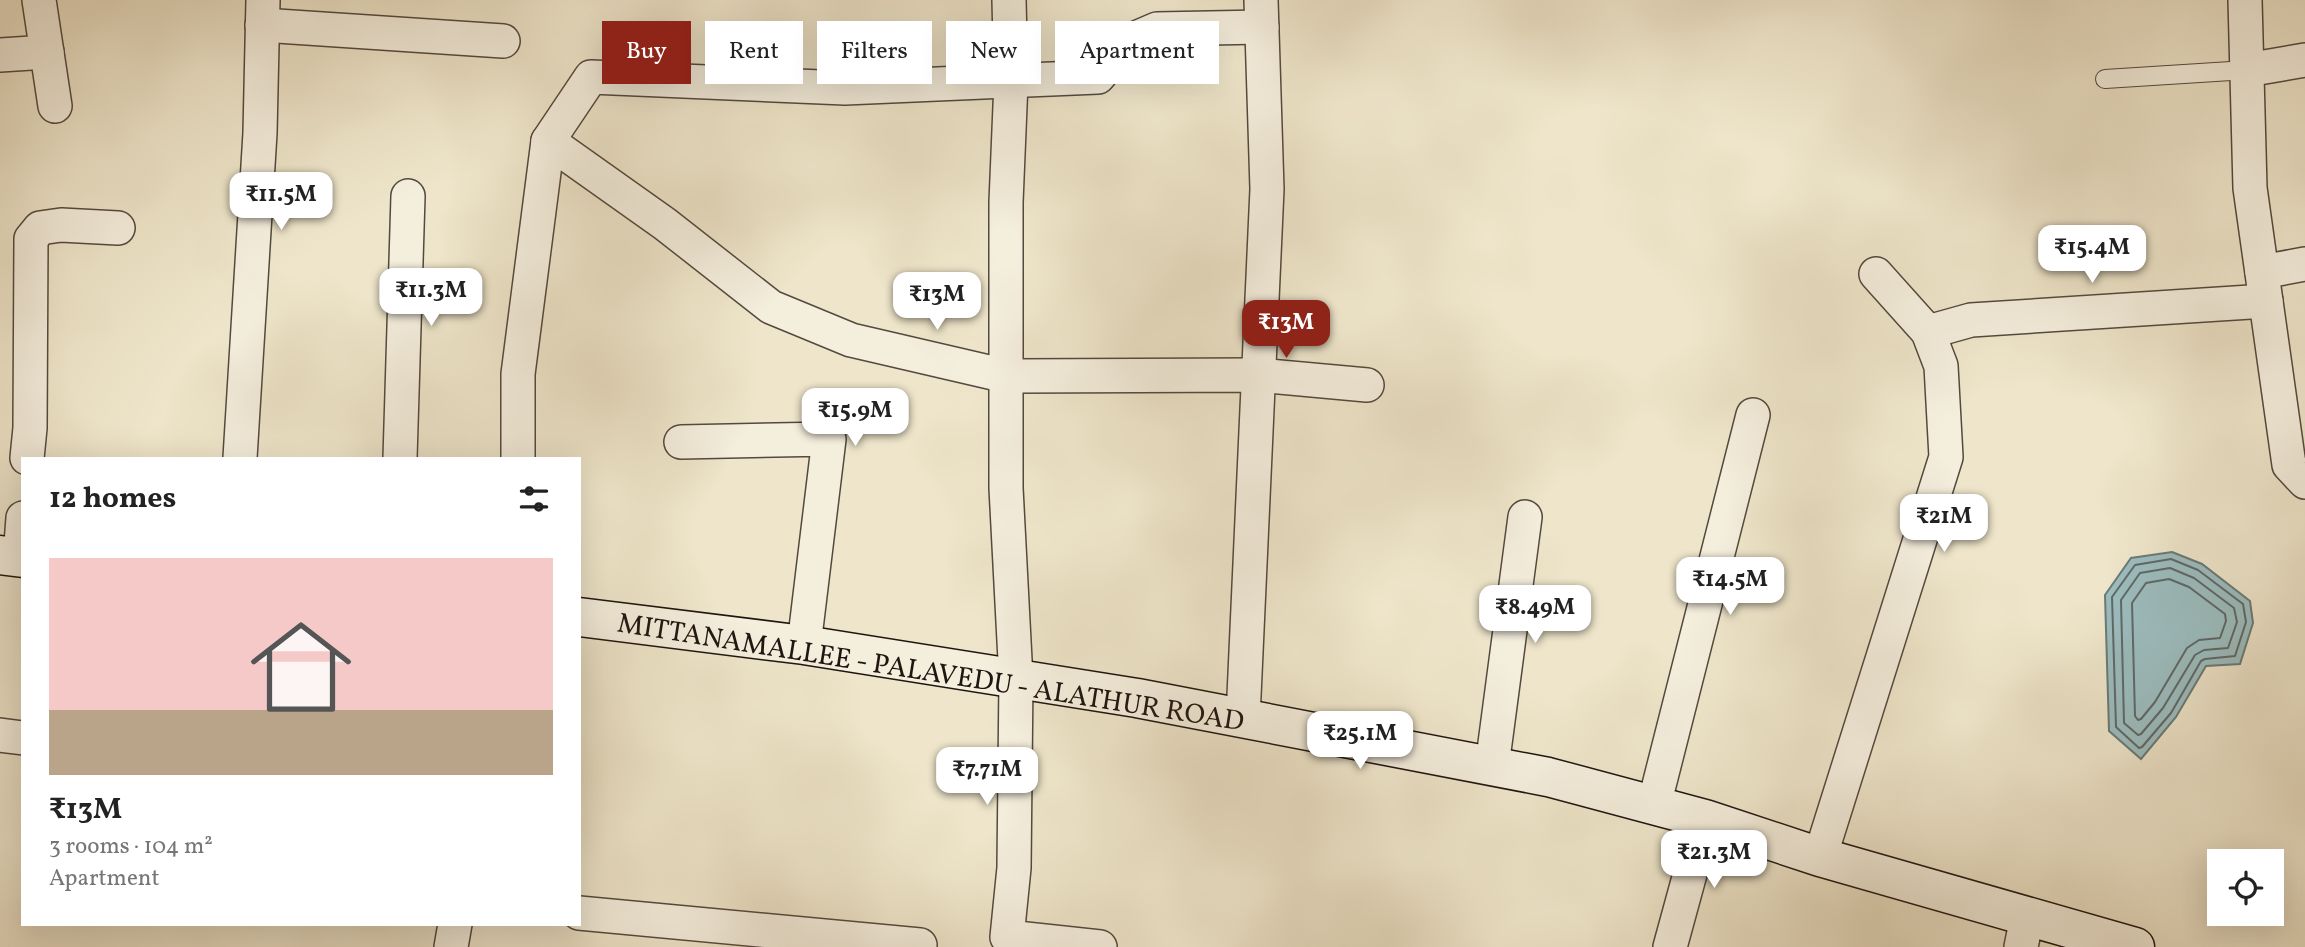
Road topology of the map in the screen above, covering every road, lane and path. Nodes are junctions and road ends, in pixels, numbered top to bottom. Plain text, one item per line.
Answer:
1 (39, 0) edge
2 (1009, 0) edge
3 (2245, 0) edge
4 (263, 12) edge
5 (1262, 14) edge
6 (1010, 21) edge
7 (503, 41) dead end
8 (47, 52) junction
9 (0, 55) edge
10 (2305, 60) edge
11 (2248, 70) junction
12 (2105, 79) dead end
13 (1041, 81) edge
14 (956, 84) edge
15 (1011, 84) edge
16 (55, 106) dead end
17 (548, 141) junction
18 (408, 196) dead end
19 (118, 228) dead end
20 (2305, 264) edge
21 (1876, 274) dead end
22 (2264, 286) junction
23 (1928, 332) junction
24 (1258, 375) junction
25 (1006, 376) junction
26 (1367, 385) dead end
27 (1754, 415) dead end
28 (681, 442) dead end
29 (27, 457) edge
30 (240, 457) edge
31 (400, 457) edge
32 (518, 457) edge
33 (2305, 482) edge
34 (1525, 517) dead end
35 (21, 527) edge
36 (14, 557) edge
37 (581, 617) edge
38 (804, 645) junction
39 (1016, 679) junction
40 (1243, 718) junction
41 (0, 735) edge
42 (21, 738) edge
43 (1492, 766) junction
44 (1654, 805) junction
45 (1705, 819) junction
46 (1820, 857) junction
47 (581, 913) edge
48 (455, 926) edge
49 (2024, 932) edge
50 (920, 945) dead end
51 (451, 947) edge
52 (1100, 947) edge
53 (1670, 947) edge
54 (2135, 947) edge

1 - 8 street
2 - 6 street
3 - 11 street
4 - 7 street
4 - 30 street
5 - 13 street
5 - 24 street
8 - 9 street
8 - 16 street
10 - 11 street
11 - 12 lane
11 - 22 street
14 - 17 street
15 - 25 street
17 - 25 street
17 - 32 street
18 - 31 street
19 - 29 street
20 - 22 street
21 - 23 street
22 - 23 street
22 - 33 street
23 - 46 street
24 - 25 street
24 - 26 street
24 - 40 street
25 - 39 street
27 - 44 street
28 - 38 street
34 - 43 street
35 - 36 street
37 - 38 street, MITTANAMALLEE - PALAVEDU - ALATHUR ROAD
38 - 39 street, MITTANAMALLEE - PALAVEDU - ALATHUR ROAD
39 - 40 street, MITTANAMALLEE - PALAVEDU - ALATHUR ROAD
39 - 52 street
40 - 43 street, MITTANAMALLEE - PALAVEDU - ALATHUR ROAD
41 - 42 street
43 - 44 street, MITTANAMALLEE - PALAVEDU - ALATHUR ROAD
44 - 45 street, MITTANAMALLEE - PALAVEDU - ALATHUR ROAD
45 - 46 street, MITTANAMALLEE - PALAVEDU - ALATHUR ROAD
45 - 53 street
46 - 49 street, MITTANAMALLEE - PALAVEDU - ALATHUR ROAD
47 - 50 street
48 - 51 street
49 - 54 street, MITTANAMALLEE - PALAVEDU - ALATHUR ROAD

